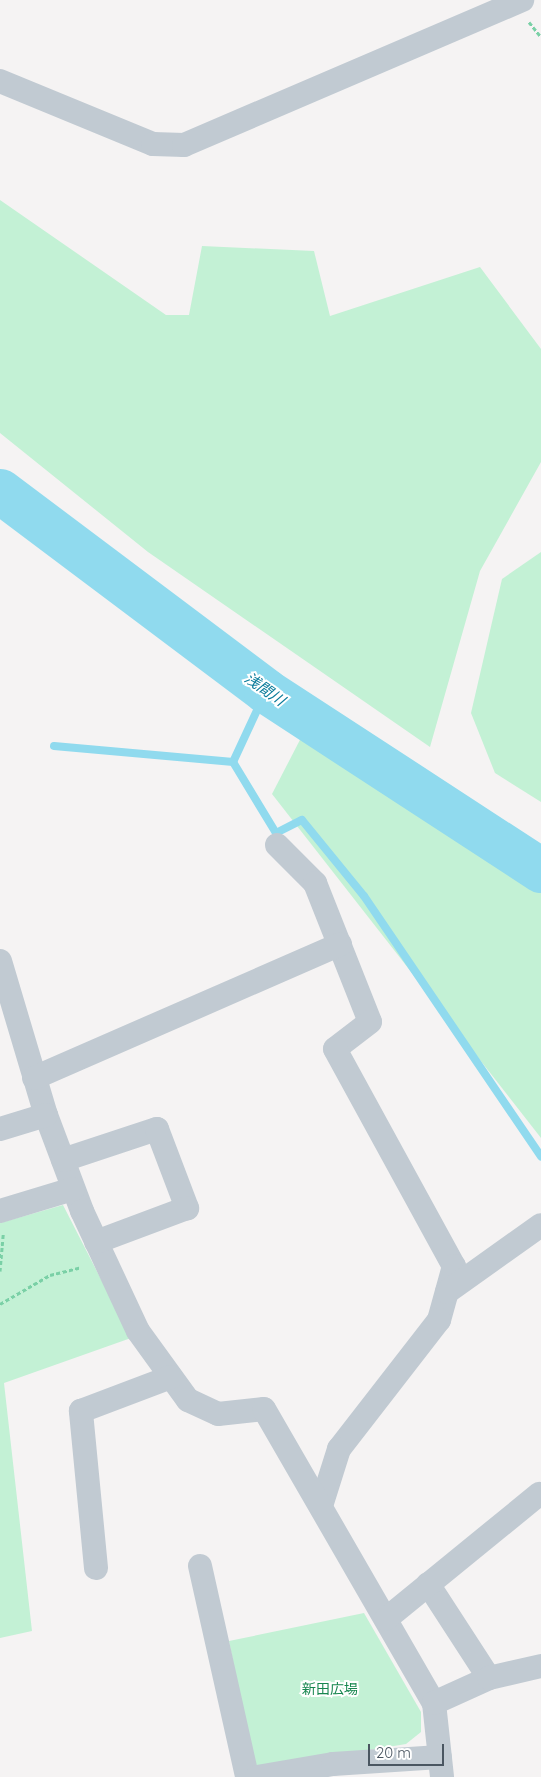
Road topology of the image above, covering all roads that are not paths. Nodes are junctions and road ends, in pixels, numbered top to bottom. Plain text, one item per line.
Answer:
1 (522, 0) edge
2 (0, 81) edge
3 (277, 845) dead end
4 (340, 944) junction
5 (0, 961) edge
6 (34, 1078) junction
7 (46, 1115) junction
8 (0, 1130) edge
9 (63, 1160) junction
10 (73, 1189) junction
11 (1, 1218) edge
12 (541, 1225) edge
13 (96, 1242) junction
14 (447, 1292) junction
15 (171, 1377) junction
16 (540, 1494) dead end
17 (321, 1506) junction
18 (200, 1566) dead end
19 (96, 1568) dead end
20 (428, 1584) junction
21 (386, 1619) junction
22 (541, 1666) edge
23 (489, 1678) junction
24 (434, 1703) junction
25 (441, 1767) edge
26 (247, 1777) edge
27 (258, 1777) edge

1 - 2 street
3 - 4 street
4 - 6 street
4 - 14 street
5 - 6 street
6 - 7 street
7 - 8 street
7 - 9 street
9 - 10 street
9 - 13 street
10 - 11 street
10 - 13 street
12 - 14 street
13 - 15 street
14 - 17 street
15 - 17 street
15 - 19 street
16 - 20 street
17 - 21 street
18 - 26 street
20 - 21 street
20 - 23 street
21 - 24 street
22 - 23 street
23 - 24 street
24 - 25 street
25 - 27 street

